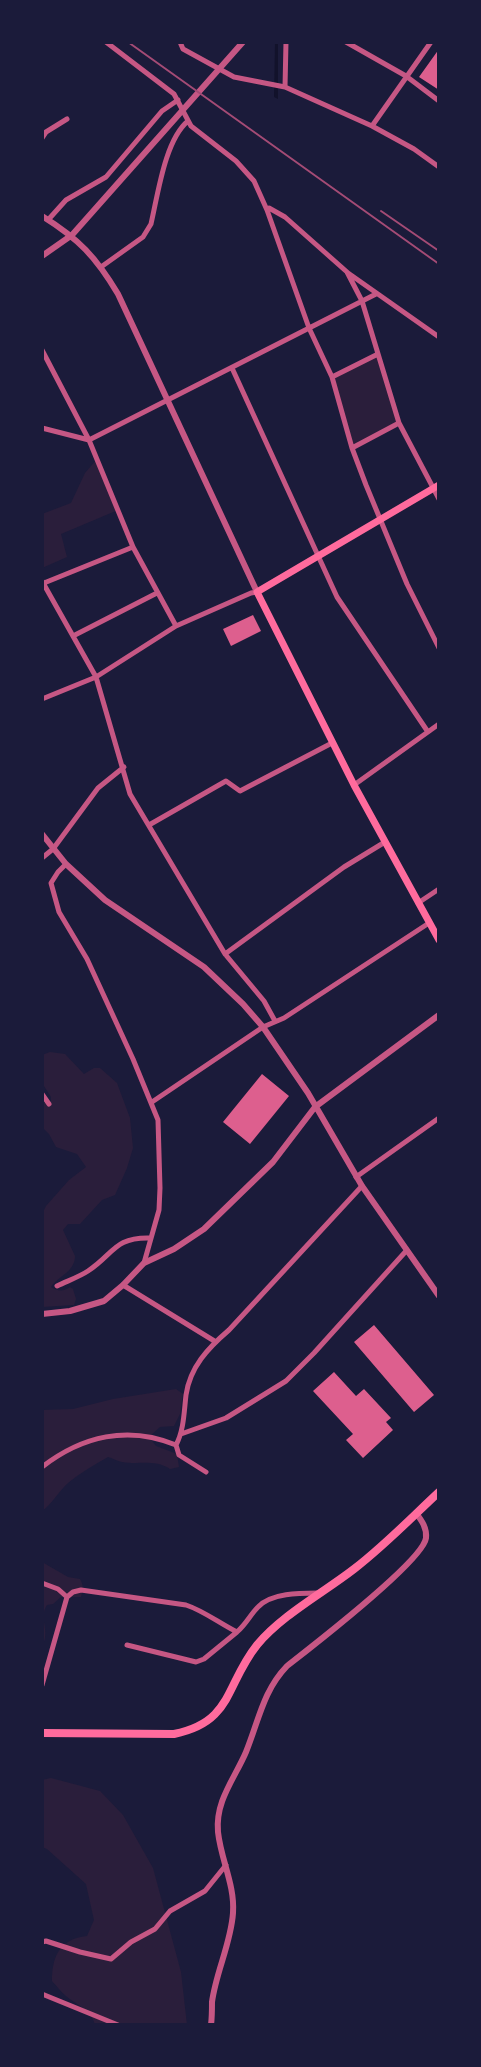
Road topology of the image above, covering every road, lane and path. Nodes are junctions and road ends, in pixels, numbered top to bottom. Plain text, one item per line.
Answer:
1 (106, 42) edge
2 (180, 42) edge
3 (243, 42) edge
4 (286, 42) edge
5 (346, 42) edge
6 (431, 42) edge
7 (406, 76) junction
8 (285, 87) junction
9 (178, 100) junction
10 (439, 101) edge
11 (67, 119) dead end
12 (188, 120) junction
13 (372, 126) junction
14 (42, 138) edge
15 (439, 167) edge
16 (267, 210) junction
17 (45, 218) edge
18 (72, 236) junction
19 (42, 256) edge
20 (101, 267) junction
21 (346, 272) junction
22 (376, 294) junction
23 (362, 301) junction
24 (309, 328) junction
25 (439, 337) edge
26 (42, 350) edge
27 (378, 354) junction
28 (232, 368) junction
29 (332, 377) junction
30 (168, 401) junction
31 (399, 423) junction
32 (42, 428) edge
33 (89, 440) junction
34 (352, 448) junction
35 (436, 486) edge
36 (439, 499) edge
37 (380, 519) junction
38 (133, 547) junction
39 (318, 556) junction
40 (43, 582) edge
41 (257, 592) junction
42 (158, 593) junction
43 (176, 626) junction
44 (73, 636) junction
45 (439, 648) edge
46 (96, 677) junction
47 (42, 699) edge
48 (439, 724) edge
49 (428, 732) junction
50 (332, 743) junction
51 (124, 767) junction
52 (354, 785) junction
53 (149, 825) junction
54 (42, 834) edge
55 (385, 842) junction
56 (53, 849) junction
57 (42, 858) edge
58 (66, 864) junction
59 (439, 889) edge
60 (418, 903) junction
61 (429, 923) junction
62 (439, 940) edge
63 (225, 954) junction
64 (439, 1015) edge
65 (275, 1021) junction
66 (263, 1027) junction
67 (42, 1094) edge
68 (152, 1102) junction
69 (49, 1104) dead end
70 (315, 1107) junction
71 (439, 1118) edge
72 (356, 1177) junction
73 (362, 1186) junction
74 (150, 1238) junction
75 (407, 1250) junction
76 (144, 1263) junction
77 (123, 1285) junction
78 (57, 1286) dead end
79 (439, 1296) edge
80 (42, 1314) edge
81 (216, 1341) junction
82 (181, 1434) junction
83 (176, 1445) junction
84 (42, 1467) edge
85 (206, 1472) dead end
86 (439, 1492) edge
87 (416, 1513) junction
88 (42, 1583) edge
89 (321, 1594) junction
90 (67, 1597) junction
91 (237, 1632) junction
92 (127, 1645) dead end
93 (42, 1685) edge
94 (42, 1733) edge
95 (226, 1865) junction
96 (42, 1942) edge
97 (42, 1994) edge
98 (118, 2025) edge
99 (212, 2025) edge

1 - 9 street
2 - 8 street
3 - 18 street
4 - 8 street
5 - 7 street
6 - 7 street
7 - 10 street
7 - 13 street
8 - 13 street
9 - 12 street
9 - 17 street
11 - 14 street
12 - 16 street
12 - 20 street
13 - 15 street
16 - 21 street
16 - 24 street
17 - 18 street
18 - 19 street
18 - 20 street
20 - 30 street
21 - 22 street
21 - 23 street
22 - 23 street
22 - 25 street
23 - 24 street
23 - 27 street
24 - 28 street
24 - 29 street
26 - 33 street
27 - 29 street
27 - 31 street
28 - 30 street
28 - 39 street
29 - 34 street
30 - 33 street
30 - 41 street
31 - 34 street
31 - 35 street
32 - 33 street
33 - 38 street
34 - 37 street
35 - 36 street
35 - 37 main road
37 - 39 main road
37 - 45 street
38 - 40 street
38 - 42 street
39 - 41 main road
39 - 49 street
40 - 44 street
41 - 43 street
41 - 50 main road
42 - 43 street
42 - 44 street
43 - 46 street
44 - 46 street
46 - 47 street
46 - 51 street
48 - 49 street
49 - 52 street
50 - 52 main road
50 - 53 street
51 - 53 street
51 - 56 street
52 - 55 main road
53 - 63 street
54 - 56 street
55 - 60 main road
55 - 63 street
56 - 57 street
56 - 58 street
58 - 66 street
58 - 68 street
59 - 60 street
60 - 61 main road
61 - 62 main road
61 - 65 street
63 - 65 street
64 - 70 street
65 - 66 street
66 - 68 street
66 - 70 street
67 - 69 street
68 - 74 street
70 - 72 street
70 - 76 street
71 - 72 street
72 - 73 street
73 - 75 street
73 - 81 street
74 - 76 street
74 - 78 street
75 - 79 street
75 - 82 street
76 - 77 street
77 - 80 street
77 - 81 street
81 - 82 street
82 - 83 street
83 - 84 street
83 - 85 street
86 - 87 highway
87 - 89 highway
87 - 95 street
88 - 90 street
89 - 91 street
89 - 94 highway
90 - 91 street
90 - 93 street
91 - 92 street
95 - 96 street
95 - 99 street
97 - 98 street

